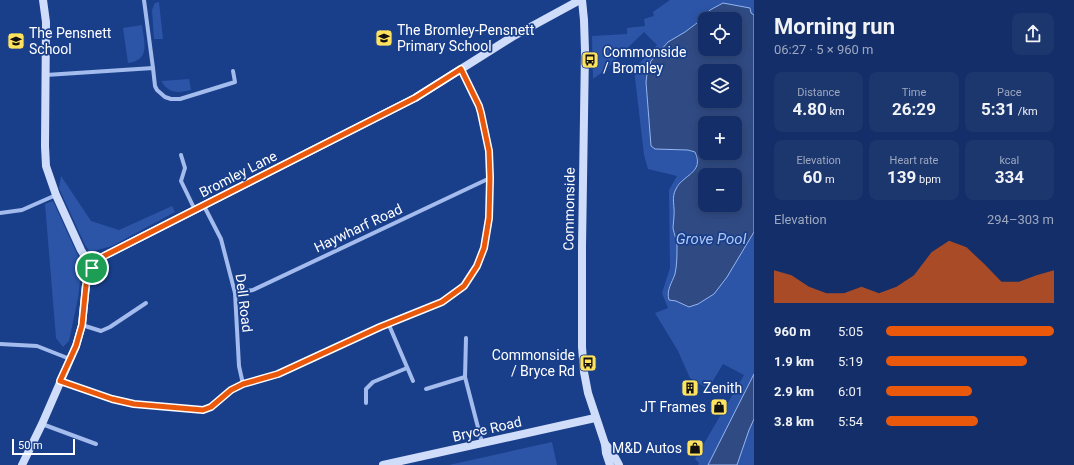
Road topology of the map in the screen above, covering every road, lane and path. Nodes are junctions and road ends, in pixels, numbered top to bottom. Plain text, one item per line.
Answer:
1 (43, 0) edge
2 (145, 0) edge
3 (581, 0) edge
4 (153, 68) junction
5 (461, 69) junction
6 (233, 71) dead end
7 (46, 75) junction
8 (181, 155) dead end
9 (490, 178) junction
10 (56, 195) junction
11 (204, 206) junction
12 (195, 210) junction
13 (0, 213) edge
14 (92, 268) junction
15 (234, 292) junction
16 (146, 303) dead end
17 (389, 324) junction
18 (82, 325) junction
19 (466, 338) dead end
20 (0, 344) edge
21 (70, 359) junction
22 (407, 368) junction
23 (465, 377) junction
24 (60, 381) junction
25 (413, 381) dead end
26 (243, 384) junction
27 (426, 389) dead end
28 (366, 403) dead end
29 (595, 418) junction
30 (42, 424) junction
31 (482, 443) junction
32 (96, 444) dead end
33 (605, 444) junction
34 (22, 465) edge
35 (383, 465) edge
36 (610, 465) edge
37 (619, 465) edge

1 - 7 street
2 - 4 street
3 - 5 street, Bromley Lane
3 - 29 street, Commonside
4 - 6 street
4 - 7 street
5 - 9 street
5 - 11 street, Bromley Lane
7 - 10 street
8 - 12 street
9 - 15 street, Haywharf Road
9 - 17 street
10 - 13 street
10 - 14 street
11 - 12 street, Bromley Lane
11 - 15 street, Dell Road
12 - 14 street, Bromley Lane
14 - 18 street, Bromley Lane
15 - 26 street, Dell Road
16 - 18 street
17 - 22 street
17 - 26 street
18 - 21 street, Bromley Lane
19 - 23 street
20 - 21 street
21 - 24 street, Bromley Lane
22 - 25 street
22 - 28 street
23 - 27 street
23 - 31 street
24 - 26 street
24 - 30 street, Bromley Lane
29 - 31 street, Bryce Road
29 - 33 street, Commonside
30 - 32 street
30 - 34 street, Bromley Lane
31 - 35 street, Bryce Road
33 - 36 street
33 - 37 street

